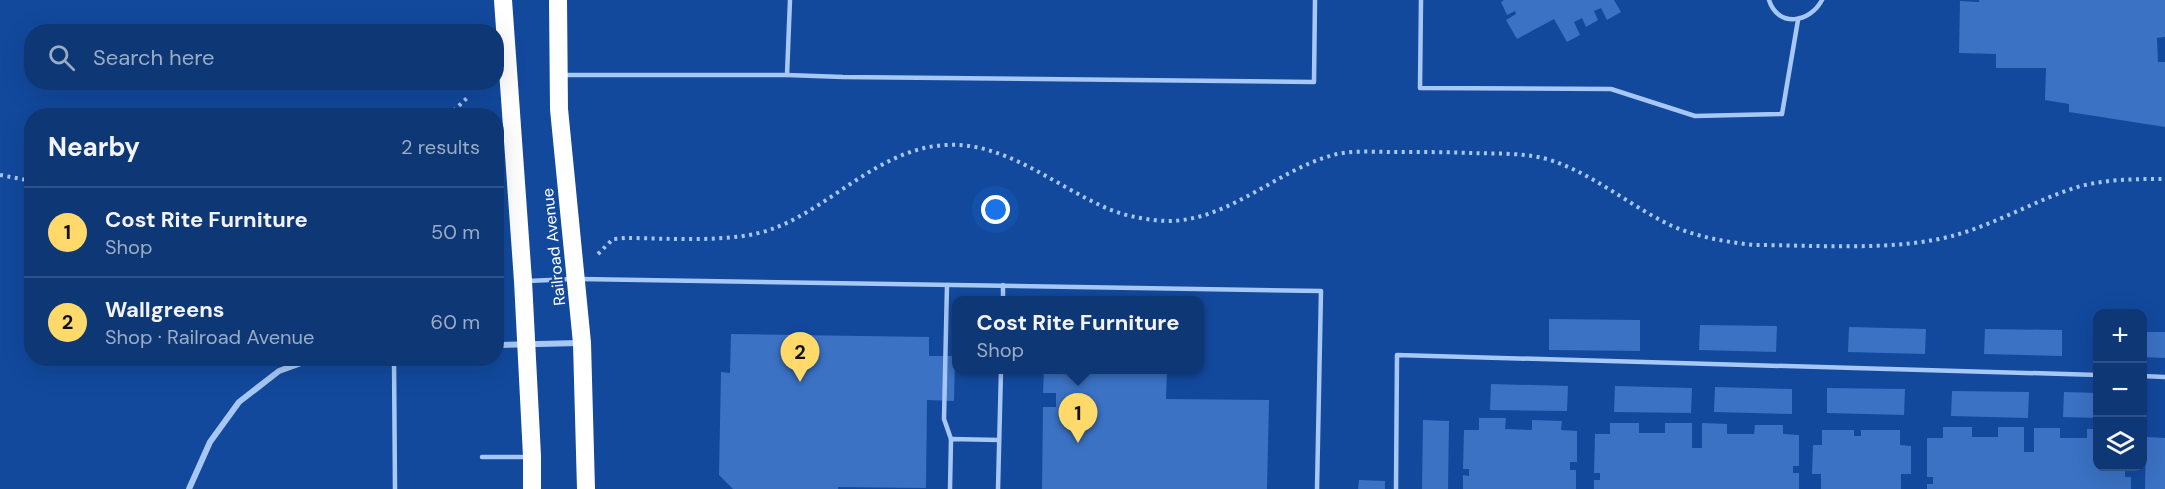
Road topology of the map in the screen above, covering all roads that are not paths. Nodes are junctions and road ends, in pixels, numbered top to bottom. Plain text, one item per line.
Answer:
1 (503, 0) edge
2 (558, 0) edge
3 (790, 0) edge
4 (1315, 0) edge
5 (1421, 0) edge
6 (1769, 0) edge
7 (1822, 0) edge
8 (1798, 20) junction
9 (559, 75) junction
10 (787, 75) junction
11 (509, 114) junction
12 (504, 130) edge
13 (576, 279) junction
14 (523, 281) junction
15 (947, 285) junction
16 (1004, 285) junction
17 (1003, 296) edge
18 (582, 343) junction
19 (504, 345) edge
20 (526, 345) junction
21 (293, 366) edge
22 (394, 366) edge
23 (1001, 374) edge
24 (2093, 375) edge
25 (2147, 376) edge
26 (2165, 377) edge
27 (951, 439) junction
28 (999, 440) junction
29 (532, 456) junction
30 (482, 457) dead end
31 (189, 489) edge
32 (395, 489) edge
33 (532, 489) edge
34 (586, 489) edge
35 (950, 489) edge
36 (998, 489) edge
37 (1317, 489) edge
38 (1396, 489) edge

1 - 11 highway, Railroad Avenue
2 - 9 highway, Railroad Avenue
3 - 10 lane
4 - 10 lane
5 - 8 lane
6 - 8 lane
7 - 8 lane
9 - 10 lane
9 - 13 highway, Railroad Avenue
11 - 12 street
11 - 14 highway, Railroad Avenue
13 - 14 lane
13 - 15 lane
13 - 18 highway, Railroad Avenue
14 - 20 highway, Railroad Avenue
15 - 16 lane
15 - 27 lane
16 - 17 lane
16 - 37 lane
18 - 20 street
18 - 34 highway, Railroad Avenue
19 - 20 street
20 - 29 highway, Railroad Avenue
21 - 31 street
22 - 32 lane
23 - 28 lane
24 - 38 lane
25 - 26 lane
27 - 28 lane
27 - 35 lane
28 - 36 lane
29 - 30 lane
29 - 33 highway, Railroad Avenue

